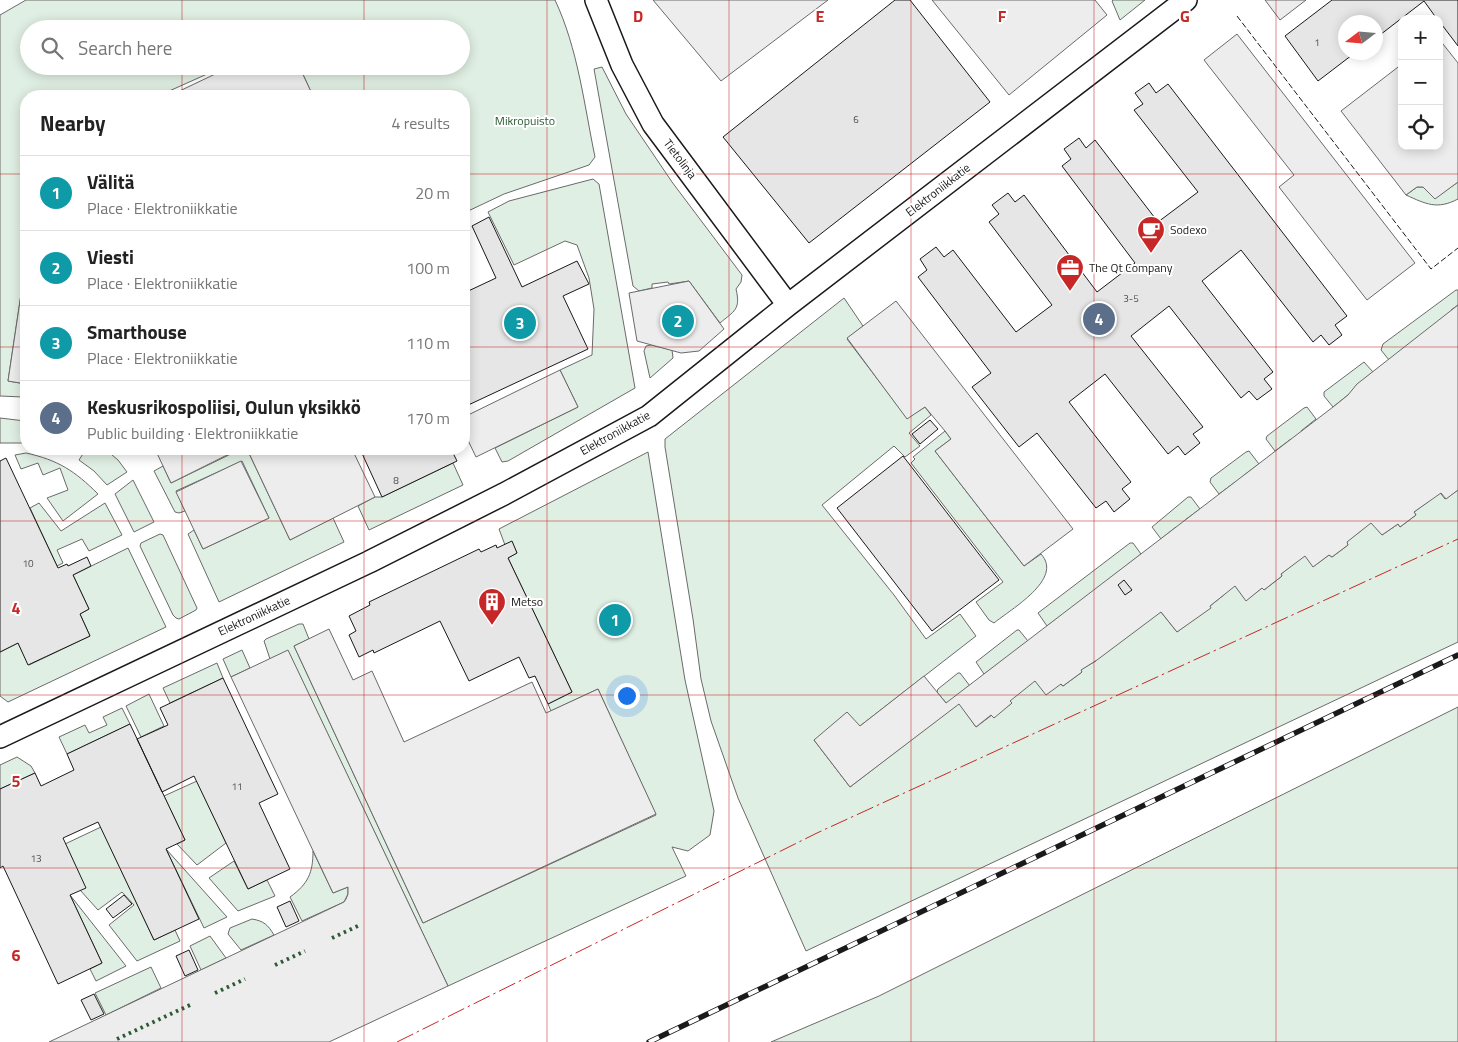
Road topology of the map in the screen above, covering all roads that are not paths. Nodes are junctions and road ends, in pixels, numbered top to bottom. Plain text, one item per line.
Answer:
1 (596, 0) edge
2 (1186, 0) edge
3 (788, 305) junction
4 (0, 737) edge

1 - 3 street, Tietolinja
2 - 3 street, Elektroniikkatie
3 - 4 street, Elektroniikkatie

